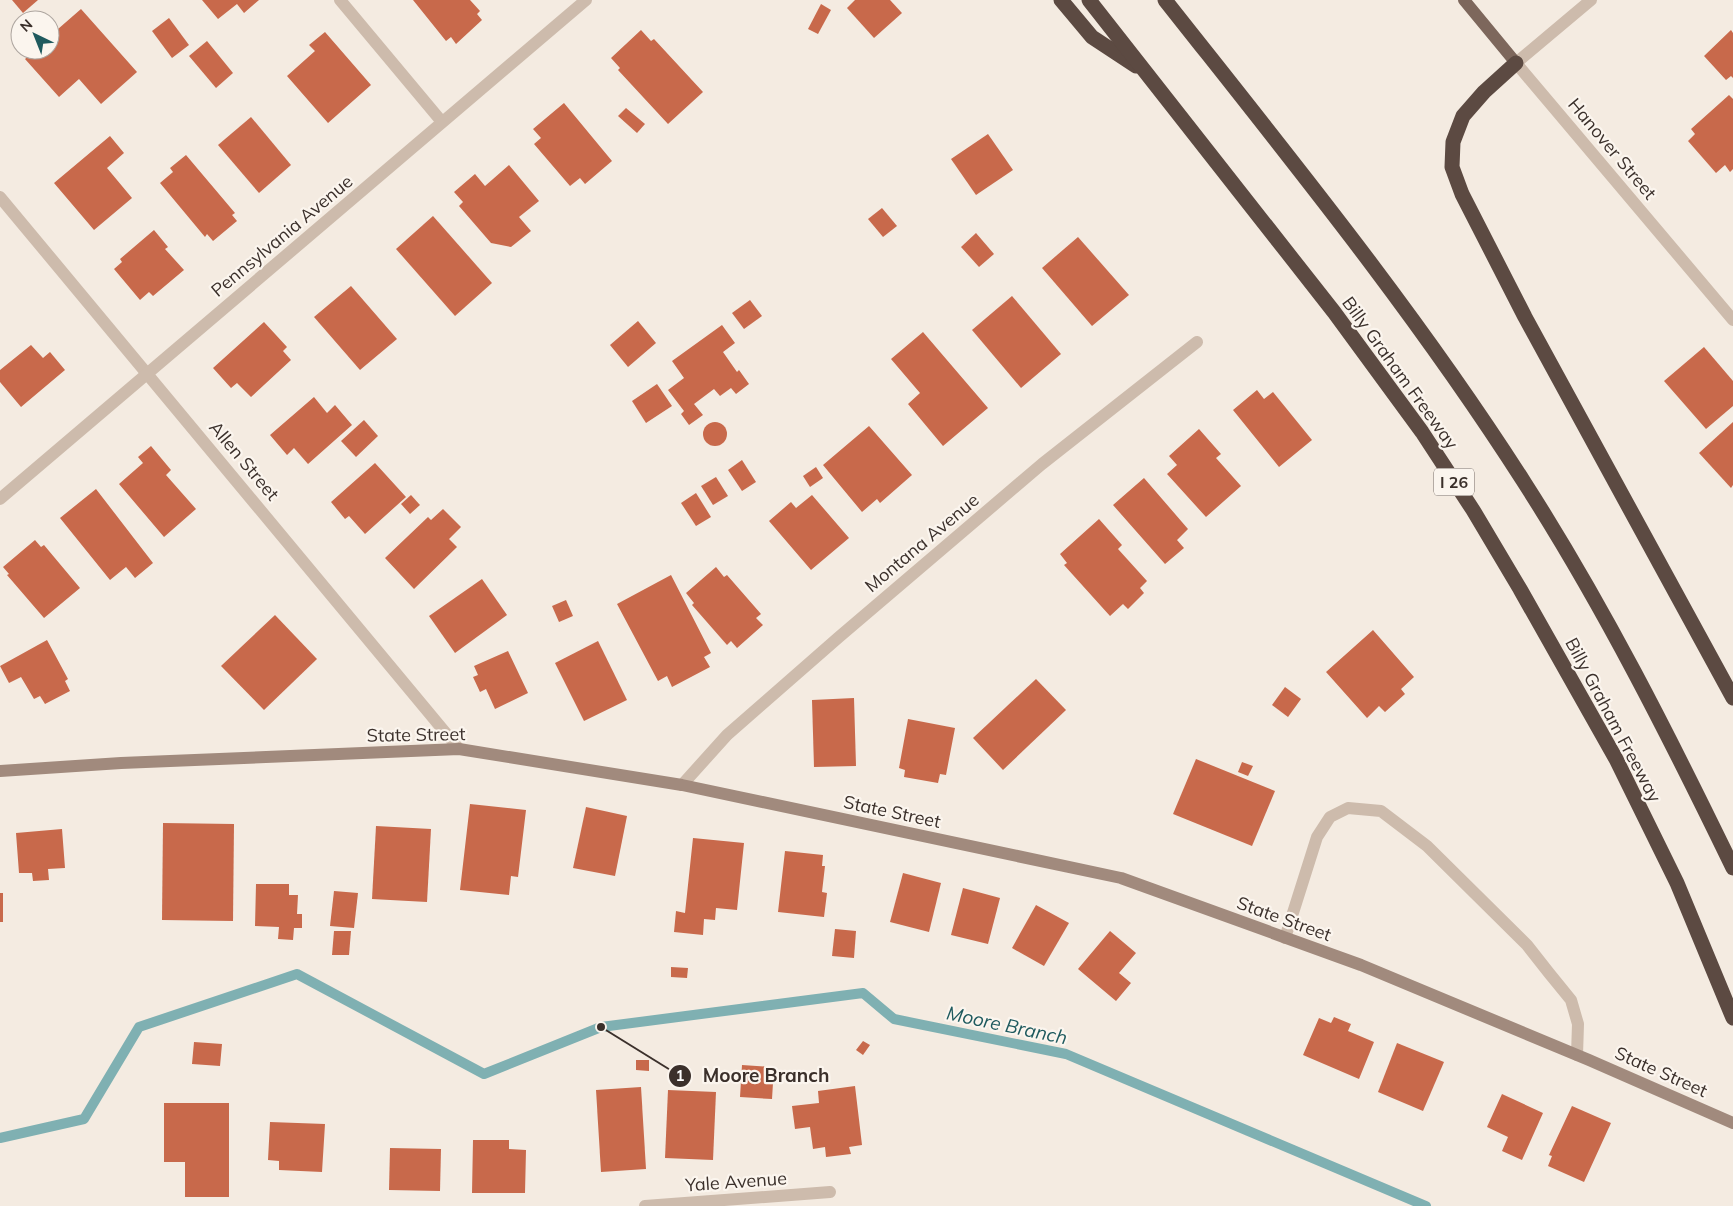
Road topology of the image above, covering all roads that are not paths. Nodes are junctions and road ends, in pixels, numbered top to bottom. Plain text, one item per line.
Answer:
1 (340, 0) edge
2 (586, 0) edge
3 (1061, 0) edge
4 (1089, 0) edge
5 (1165, 0) edge
6 (1464, 0) edge
7 (1591, 0) edge
8 (1516, 63) junction
9 (1146, 73) junction
10 (442, 122) junction
11 (0, 197) edge
12 (1733, 320) edge
13 (1197, 342) dead end
14 (148, 373) junction
15 (0, 500) edge
16 (1733, 698) edge
17 (459, 749) junction
18 (0, 771) edge
19 (682, 785) junction
20 (1733, 868) edge
21 (1285, 938) junction
22 (1733, 1018) edge
23 (1577, 1054) junction
24 (1733, 1123) edge
25 (830, 1192) dead end
26 (645, 1206) edge

1 - 10 street
2 - 10 street, Pennsylvania Avenue
3 - 9 highway
4 - 9 highway, Billy Graham Freeway / I 26
5 - 20 highway
6 - 8 main road, Hanover Street
7 - 8 street
8 - 12 street, Hanover Street
8 - 16 highway
9 - 22 highway, Billy Graham Freeway / I 26
10 - 14 street, Pennsylvania Avenue
11 - 14 street, Allen Street
13 - 19 street, Montana Avenue
14 - 15 street, Pennsylvania Avenue
14 - 17 street, Allen Street
17 - 18 street, State Street
17 - 19 street, State Street
19 - 21 street, State Street
21 - 23 street, State Street
21 - 23 street
23 - 24 street, State Street
25 - 26 street, Yale Avenue

